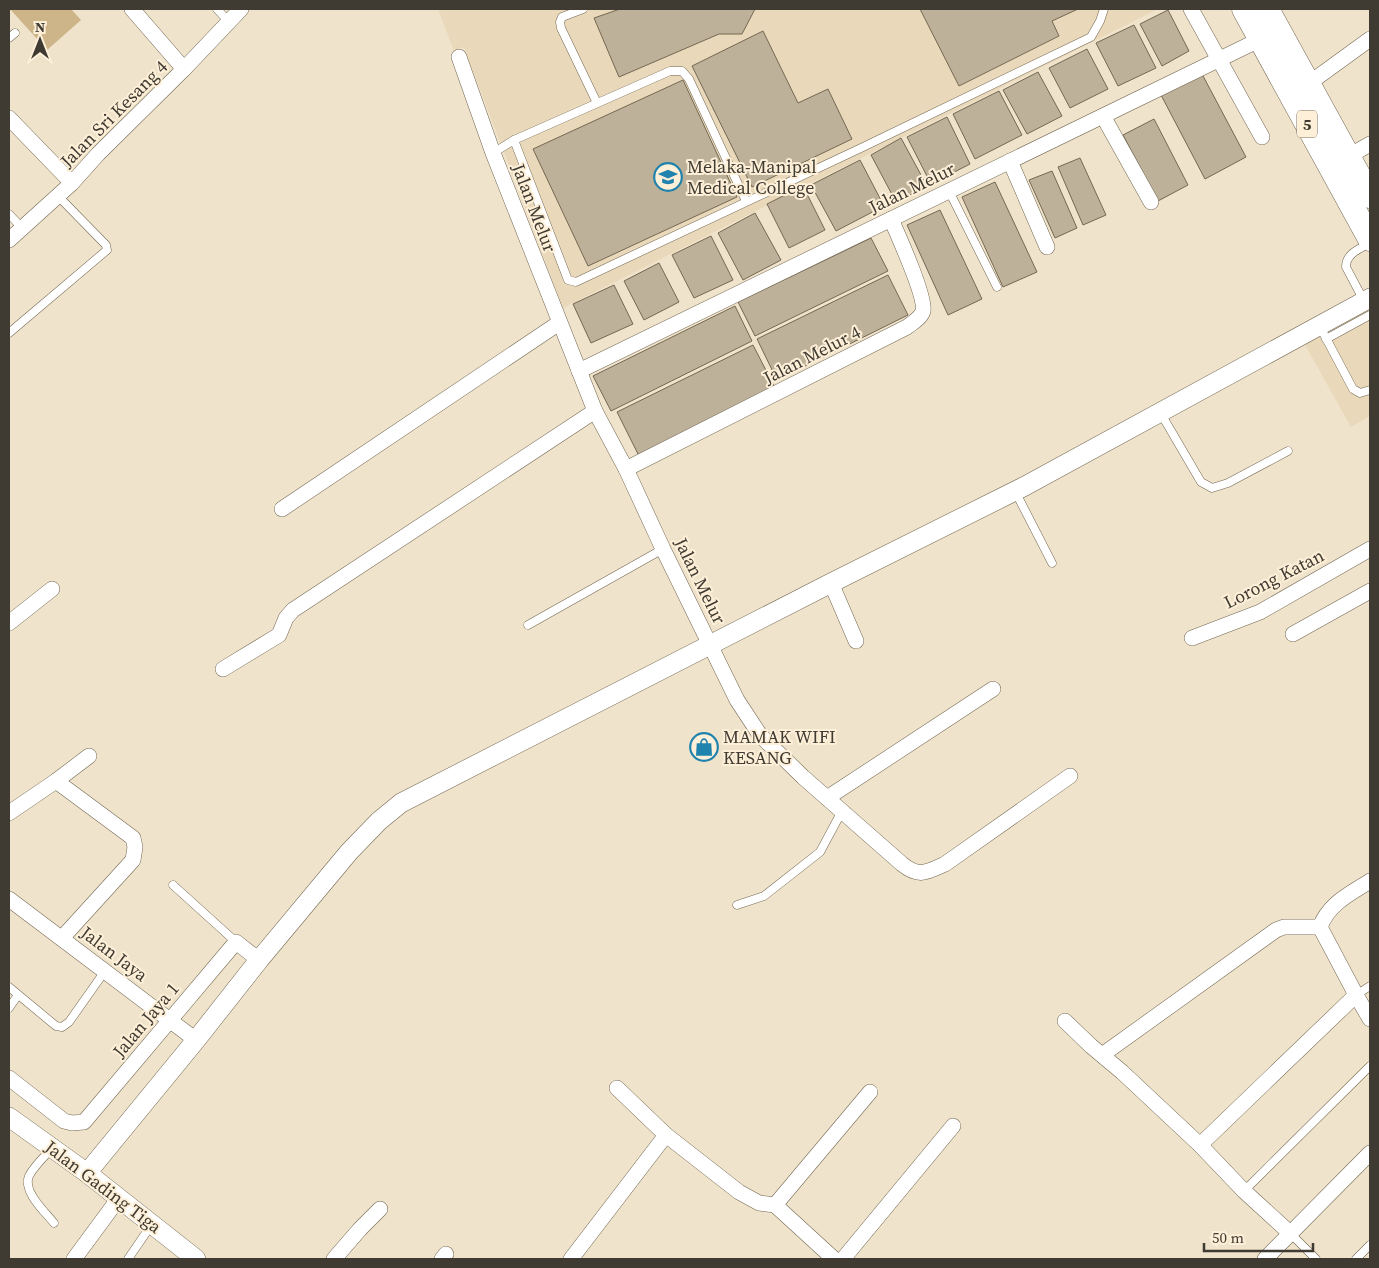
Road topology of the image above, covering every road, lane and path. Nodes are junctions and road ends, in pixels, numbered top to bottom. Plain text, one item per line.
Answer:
1 (132, 9) edge
2 (217, 9) edge
3 (241, 9) edge
4 (583, 9) edge
5 (1104, 9) edge
6 (1192, 9) edge
7 (1244, 9) edge
8 (1268, 9) edge
9 (229, 22) junction
10 (1261, 39) junction
11 (1370, 39) edge
12 (459, 57) dead end
13 (1220, 59) junction
14 (184, 69) junction
15 (1308, 84) junction
16 (597, 103) junction
17 (1103, 116) junction
18 (9, 118) edge
19 (1262, 136) dead end
20 (514, 140) junction
21 (1362, 149) edge
22 (493, 153) junction
23 (1010, 161) junction
24 (72, 183) junction
25 (949, 191) junction
26 (58, 196) junction
27 (1370, 196) edge
28 (746, 201) junction
29 (1151, 202) dead end
30 (9, 214) edge
31 (891, 219) junction
32 (22, 228) junction
33 (1370, 239) edge
34 (9, 240) edge
35 (1370, 243) edge
36 (1047, 247) dead end
37 (998, 287) dead end
38 (1368, 305) edge
39 (560, 323) junction
40 (1323, 332) junction
41 (9, 333) edge
42 (579, 371) junction
43 (1370, 390) edge
44 (595, 411) junction
45 (1160, 412) junction
46 (1288, 451) dead end
47 (626, 470) junction
48 (1015, 491) junction
49 (282, 509) dead end
50 (663, 549) junction
51 (1370, 549) edge
52 (1052, 563) dead end
53 (831, 583) junction
54 (52, 589) dead end
55 (1370, 591) edge
56 (9, 623) edge
57 (528, 625) dead end
58 (1293, 634) dead end
59 (1192, 638) dead end
60 (856, 642) dead end
61 (710, 645) junction
62 (223, 669) dead end
63 (993, 689) dead end
64 (89, 756) dead end
65 (1070, 776) dead end
66 (56, 781) junction
67 (827, 798) junction
68 (842, 811) junction
69 (9, 812) edge
70 (1370, 881) edge
71 (173, 885) dead end
72 (9, 899) edge
73 (737, 905) dead end
74 (1320, 927) junction
75 (62, 938) junction
76 (236, 942) junction
77 (258, 960) junction
78 (105, 971) junction
79 (1370, 986) edge
80 (9, 987) edge
81 (18, 995) junction
82 (1356, 995) junction
83 (9, 1008) edge
84 (1370, 1019) edge
85 (171, 1021) junction
86 (1065, 1021) dead end
87 (196, 1040) junction
88 (1102, 1055) junction
89 (1370, 1066) edge
90 (9, 1078) edge
91 (617, 1088) dead end
92 (870, 1092) dead end
93 (10, 1120) edge
94 (953, 1126) dead end
95 (666, 1135) junction
96 (1200, 1145) junction
97 (52, 1148) junction
98 (1370, 1153) edge
99 (87, 1173) junction
100 (1244, 1192) junction
101 (119, 1198) junction
102 (775, 1205) junction
103 (380, 1209) dead end
104 (54, 1223) dead end
105 (152, 1224) junction
106 (1290, 1233) junction
107 (1370, 1245) edge
108 (74, 1259) edge
109 (128, 1259) edge
110 (196, 1259) edge
111 (334, 1259) edge
112 (571, 1259) edge
113 (834, 1259) edge
114 (843, 1259) edge
115 (1265, 1259) edge
116 (1316, 1259) edge
117 (1356, 1259) edge

1 - 14 street
2 - 9 lane
3 - 9 street, Jalan Sri Kesang 4
4 - 16 lane
5 - 28 lane
6 - 13 street
7 - 10 main road, 5
8 - 15 main road, 5
9 - 14 street, Jalan Sri Kesang 4
10 - 13 street, Jalan Melur
10 - 33 main road, 5
11 - 15 street
12 - 22 street, Jalan Melur
13 - 17 street, Jalan Melur
13 - 19 street
14 - 24 street, Jalan Sri Kesang 4
15 - 21 main road, 5
16 - 20 lane
16 - 28 lane
17 - 23 street, Jalan Melur
17 - 29 street
18 - 24 street
20 - 22 lane
20 - 28 lane
21 - 27 main road, 5
22 - 39 street, Jalan Melur
23 - 25 street, Jalan Melur
23 - 36 street
24 - 26 street, Jalan Sri Kesang 4
25 - 31 street, Jalan Melur
25 - 37 lane
26 - 32 street, Jalan Sri Kesang 4
26 - 41 lane
30 - 32 lane
31 - 42 street, Jalan Melur
31 - 47 street, Jalan Melur 4
32 - 34 street, Jalan Sri Kesang 4
35 - 38 lane
38 - 40 street
39 - 42 street, Jalan Melur
39 - 49 street
40 - 43 lane
40 - 45 street
42 - 44 street, Jalan Melur
44 - 47 street, Jalan Melur
44 - 62 street
45 - 46 lane
45 - 48 street
47 - 50 street, Jalan Melur
48 - 52 lane
48 - 53 street
50 - 57 lane
50 - 61 street, Jalan Melur
51 - 59 street, Lorong Katan
53 - 60 street
53 - 61 street
54 - 56 street
55 - 58 street
61 - 67 street, Jalan Melur
61 - 77 street
63 - 67 street
64 - 66 street
65 - 68 street, Jalan Melur
66 - 69 street
66 - 75 street
67 - 68 street, Jalan Melur
68 - 73 lane
70 - 74 street
71 - 76 lane
72 - 75 street, Jalan Jaya
74 - 82 street
74 - 88 street
75 - 78 street, Jalan Jaya
76 - 77 street
76 - 85 street, Jalan Jaya 1
77 - 87 street
78 - 81 lane
78 - 85 street, Jalan Jaya
79 - 82 lane
80 - 81 lane
81 - 83 lane
82 - 84 street
82 - 96 street
85 - 87 street, Jalan Jaya
85 - 90 street, Jalan Jaya 1
86 - 88 street
87 - 99 street
88 - 96 street
89 - 100 lane
91 - 95 street
92 - 102 street
93 - 97 street, Jalan Gading Tiga
94 - 114 street
95 - 102 street
95 - 112 street
96 - 100 street
97 - 99 street, Jalan Gading Tiga
97 - 104 lane
98 - 106 street
99 - 101 street, Jalan Gading Tiga
100 - 106 street
101 - 105 street, Jalan Gading Tiga
101 - 108 street
102 - 113 street
103 - 111 street
105 - 109 lane
105 - 110 street, Jalan Gading Tiga
106 - 115 street
106 - 116 lane
107 - 117 lane

